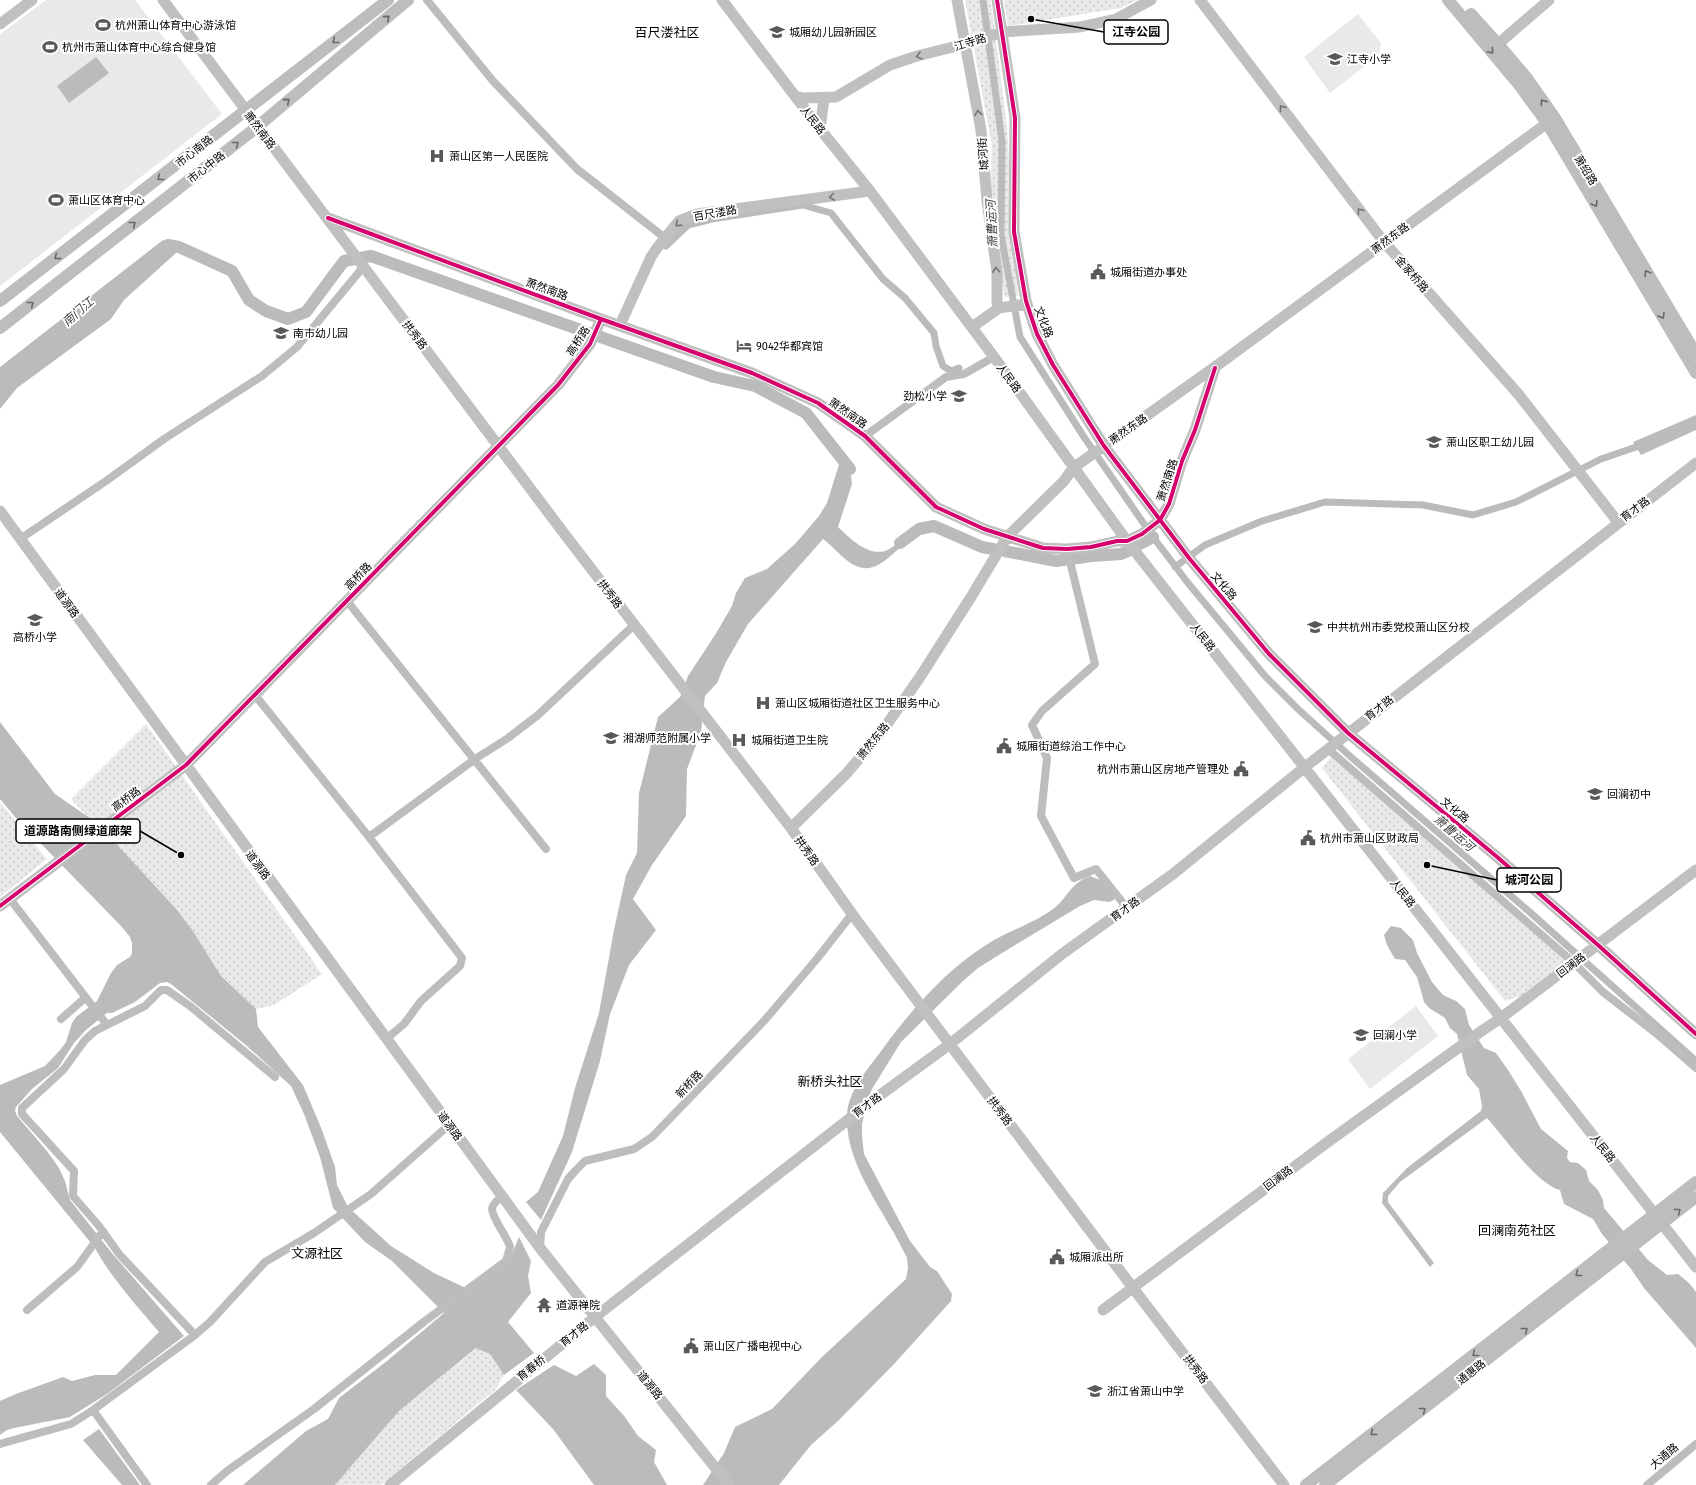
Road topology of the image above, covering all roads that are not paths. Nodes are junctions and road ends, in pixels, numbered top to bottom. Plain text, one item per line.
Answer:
1 (32, 0) edge
2 (163, 0) edge
3 (388, 0) edge
4 (408, 0) edge
5 (427, 0) edge
6 (722, 0) edge
7 (957, 0) edge
8 (997, 0) edge
9 (1151, 0) edge
10 (1200, 0) edge
11 (1448, 0) edge
12 (1457, 0) edge
13 (1549, 0) edge
14 (0, 24) edge
15 (1002, 32) junction
16 (962, 44) junction
17 (1498, 44) junction
18 (795, 96) junction
19 (824, 99) junction
20 (246, 111) junction
21 (1551, 120) junction
22 (258, 126) junction
23 (820, 129) junction
24 (870, 192) junction
25 (328, 218) junction
26 (664, 238) junction
27 (1384, 242) junction
28 (364, 266) junction
29 (0, 301) edge
30 (1027, 304) junction
31 (999, 308) junction
32 (601, 319) junction
33 (620, 325) junction
34 (972, 327) junction
35 (0, 328) edge
36 (1696, 354) edge
37 (994, 357) junction
38 (1215, 368) junction
39 (1696, 373) edge
40 (865, 436) junction
41 (498, 445) junction
42 (1102, 448) junction
43 (1696, 463) edge
44 (1073, 468) junction
45 (0, 511) edge
46 (1158, 522) junction
47 (1618, 522) junction
48 (1007, 537) junction
49 (20, 538) junction
50 (1128, 541) junction
51 (1067, 550) junction
52 (347, 601) junction
53 (634, 626) junction
54 (255, 695) junction
55 (1348, 733) junction
56 (1328, 749) junction
57 (475, 759) junction
58 (186, 765) junction
59 (1305, 767) junction
60 (791, 828) junction
61 (369, 837) junction
62 (546, 848) dead end
63 (1696, 870) edge
64 (10, 898) junction
65 (0, 906) edge
66 (1127, 908) junction
67 (852, 914) junction
68 (1598, 945) junction
69 (1575, 963) junction
70 (88, 1001) junction
71 (1501, 1018) junction
72 (61, 1019) dead end
73 (107, 1025) junction
74 (1696, 1034) edge
75 (386, 1039) junction
76 (948, 1040) junction
77 (1696, 1068) edge
78 (275, 1076) dead end
79 (449, 1125) junction
80 (1696, 1182) edge
81 (502, 1196) junction
82 (1696, 1197) edge
83 (1659, 1218) junction
84 (103, 1231) junction
85 (540, 1248) junction
86 (1613, 1254) junction
87 (1696, 1266) edge
88 (1133, 1288) junction
89 (27, 1310) dead end
90 (1103, 1310) dead end
91 (595, 1317) junction
92 (195, 1335) junction
93 (552, 1352) joint
94 (93, 1410) junction
95 (0, 1444) edge
96 (1696, 1444) edge
97 (148, 1485) edge
98 (211, 1485) edge
99 (390, 1485) edge
100 (729, 1485) edge
101 (1284, 1485) edge
102 (1306, 1485) edge
103 (1325, 1485) edge
104 (1647, 1485) edge

1 - 14 street
2 - 20 street, 萧然南路
3 -> 20 main road, 市心南路
22 -> 4 main road, 市心中路
5 - 26 street
6 - 18 street, 人民路
7 - 16 street, 城河街
8 - 15 street, 文化路
9 - 15 street, 江寺路
27 -> 10 street, 金家桥路
11 -> 21 main road
12 - 17 main road, 萧绍路
13 - 17 street
15 - 16 street, 江寺路
15 - 30 street, 文化路
16 -> 19 street, 江寺路
31 -> 16 street, 城河街
21 -> 17 main road, 萧绍路
18 - 19 street, 江寺路
18 - 23 street, 人民路
19 - 23 street
20 - 22 street, 萧然南路
20 -> 29 main road, 市心南路
21 - 27 street, 萧然东路
36 -> 21 main road, 萧绍路
21 -> 39 main road
22 - 25 street, 萧然南路
35 -> 22 main road, 市心中路
23 - 24 street, 人民路
24 -> 26 street, 百尺溇路
24 - 34 street, 人民路
25 - 28 street, 拱秀路
25 - 32 street, 萧然南路
26 - 33 street, 百尺溇路
27 - 38 street, 萧然东路
27 - 47 street, 金家桥路
28 - 41 street, 拱秀路
28 - 49 street
30 - 31 street
30 - 42 street, 文化路
31 - 34 street
32 - 33 street, 萧然南路
32 - 41 street, 高桥路
33 - 40 street, 萧然南路
34 - 37 street, 人民路
37 - 40 street
37 - 44 street, 人民路
38 - 42 street, 萧然东路
38 - 46 street, 萧然南路
40 - 48 street, 萧然南路
41 - 52 street, 高桥路
41 - 53 street, 拱秀路
42 - 44 street, 萧然东路
42 - 46 street, 文化路
43 - 47 street, 育才路
44 - 48 street, 萧然东路
44 - 50 street, 人民路
45 - 49 street, 道源路
46 - 50 street, 萧然南路
46 - 55 street, 文化路
47 - 55 street, 育才路
48 - 51 street, 萧然南路
48 - 60 street, 萧然东路
49 - 58 street, 道源路
50 - 51 street, 萧然南路
50 - 59 street, 人民路
51 - 66 street
52 - 54 street, 高桥路
52 - 57 street
53 - 57 street
53 - 60 street, 拱秀路
54 - 58 street, 高桥路
54 - 61 street
55 - 56 street, 育才路
55 - 68 street, 文化路
56 - 59 street, 育才路
56 - 69 street
57 - 61 street
57 - 62 street
58 - 64 street, 高桥路
58 - 75 street, 道源路
59 - 66 street, 育才路
59 - 71 street, 人民路
60 - 67 street, 拱秀路
61 - 75 street
63 - 68 street, 回澜路
64 - 65 street
64 - 70 street
66 - 76 street, 育才路
67 - 76 street, 拱秀路
67 - 85 street, 新桥路
68 - 69 street, 回澜路
68 - 74 street, 文化路
69 - 71 street, 回澜路
69 - 77 street
70 - 72 street
70 - 73 street
71 - 83 street, 人民路
71 - 88 street, 回澜路
73 - 78 street
73 - 84 street
75 - 79 street, 道源路
76 - 88 street, 拱秀路
76 - 91 street, 育才路
79 - 81 street, 道源路
79 - 92 street
80 - 83 main road
81 - 85 street, 道源路
81 - 98 street
83 -> 82 main road
83 - 86 main road
83 - 87 street, 人民路
84 - 89 street
84 - 92 street
85 - 91 street, 道源路
86 -> 102 main road
103 -> 86 main road, 通惠路
88 - 90 street, 回澜路
88 - 101 street, 拱秀路
91 - 93 street, 育才路
91 - 100 street, 道源路
92 - 94 street
93 - 99 street, 育春桥
94 - 95 street
94 - 97 street
96 - 104 street, 大通路

